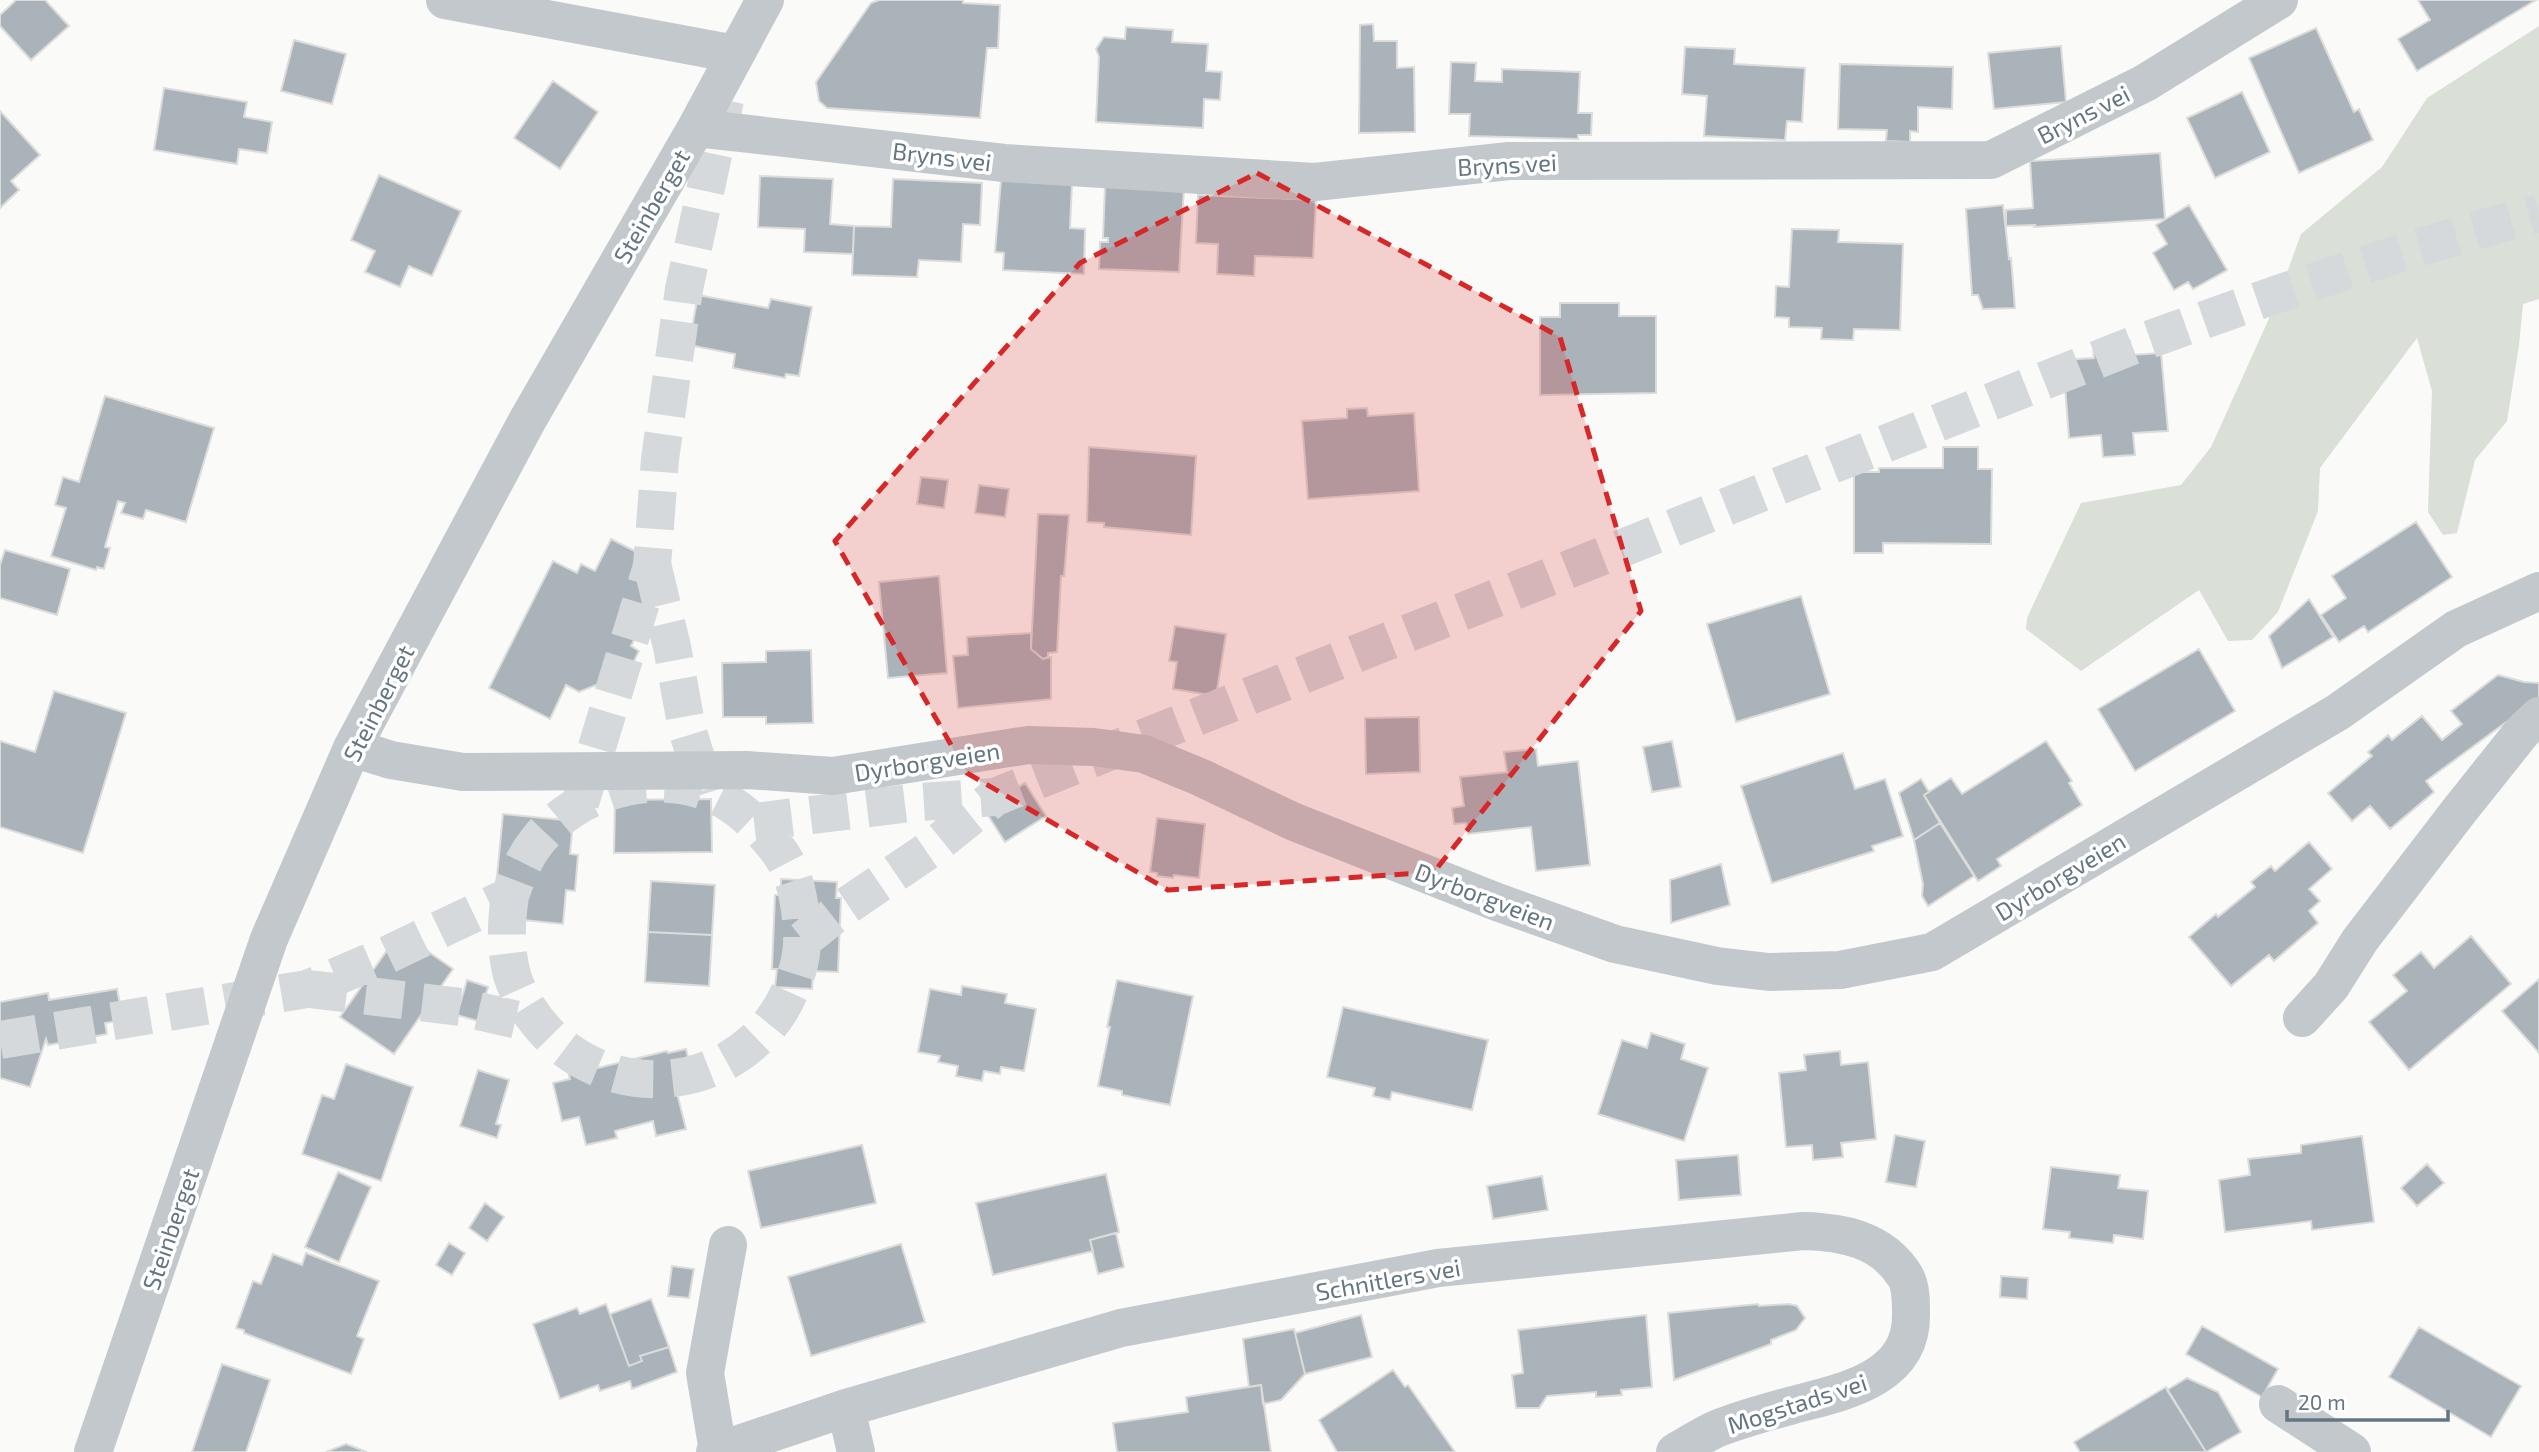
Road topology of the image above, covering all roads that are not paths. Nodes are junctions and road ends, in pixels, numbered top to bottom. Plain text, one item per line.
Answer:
1 (445, 0) edge
2 (765, 0) edge
3 (2279, 0) edge
4 (735, 54) junction
5 (696, 128) junction
6 (2539, 591) edge
7 (2539, 716) edge
8 (352, 748) junction
9 (2302, 1018) dead end
10 (728, 1245) dead end
11 (1911, 1298) joint
12 (2278, 1404) dead end
13 (846, 1408) junction
14 (93, 1452) edge
15 (717, 1452) edge
16 (856, 1452) edge
17 (1675, 1452) edge
18 (2352, 1452) edge

1 - 4 street
2 - 4 street, Steinberget
3 - 5 street, Bryns vei
4 - 5 street, Steinberget
5 - 8 street, Steinberget
6 - 8 street, Dyrborgveien
7 - 9 street
8 - 14 street, Steinberget
10 - 15 street
11 - 13 street, Schnitlers vei
11 - 17 street, Mogstads vei
12 - 18 street
13 - 15 street, Schnitlers vei
13 - 16 street

